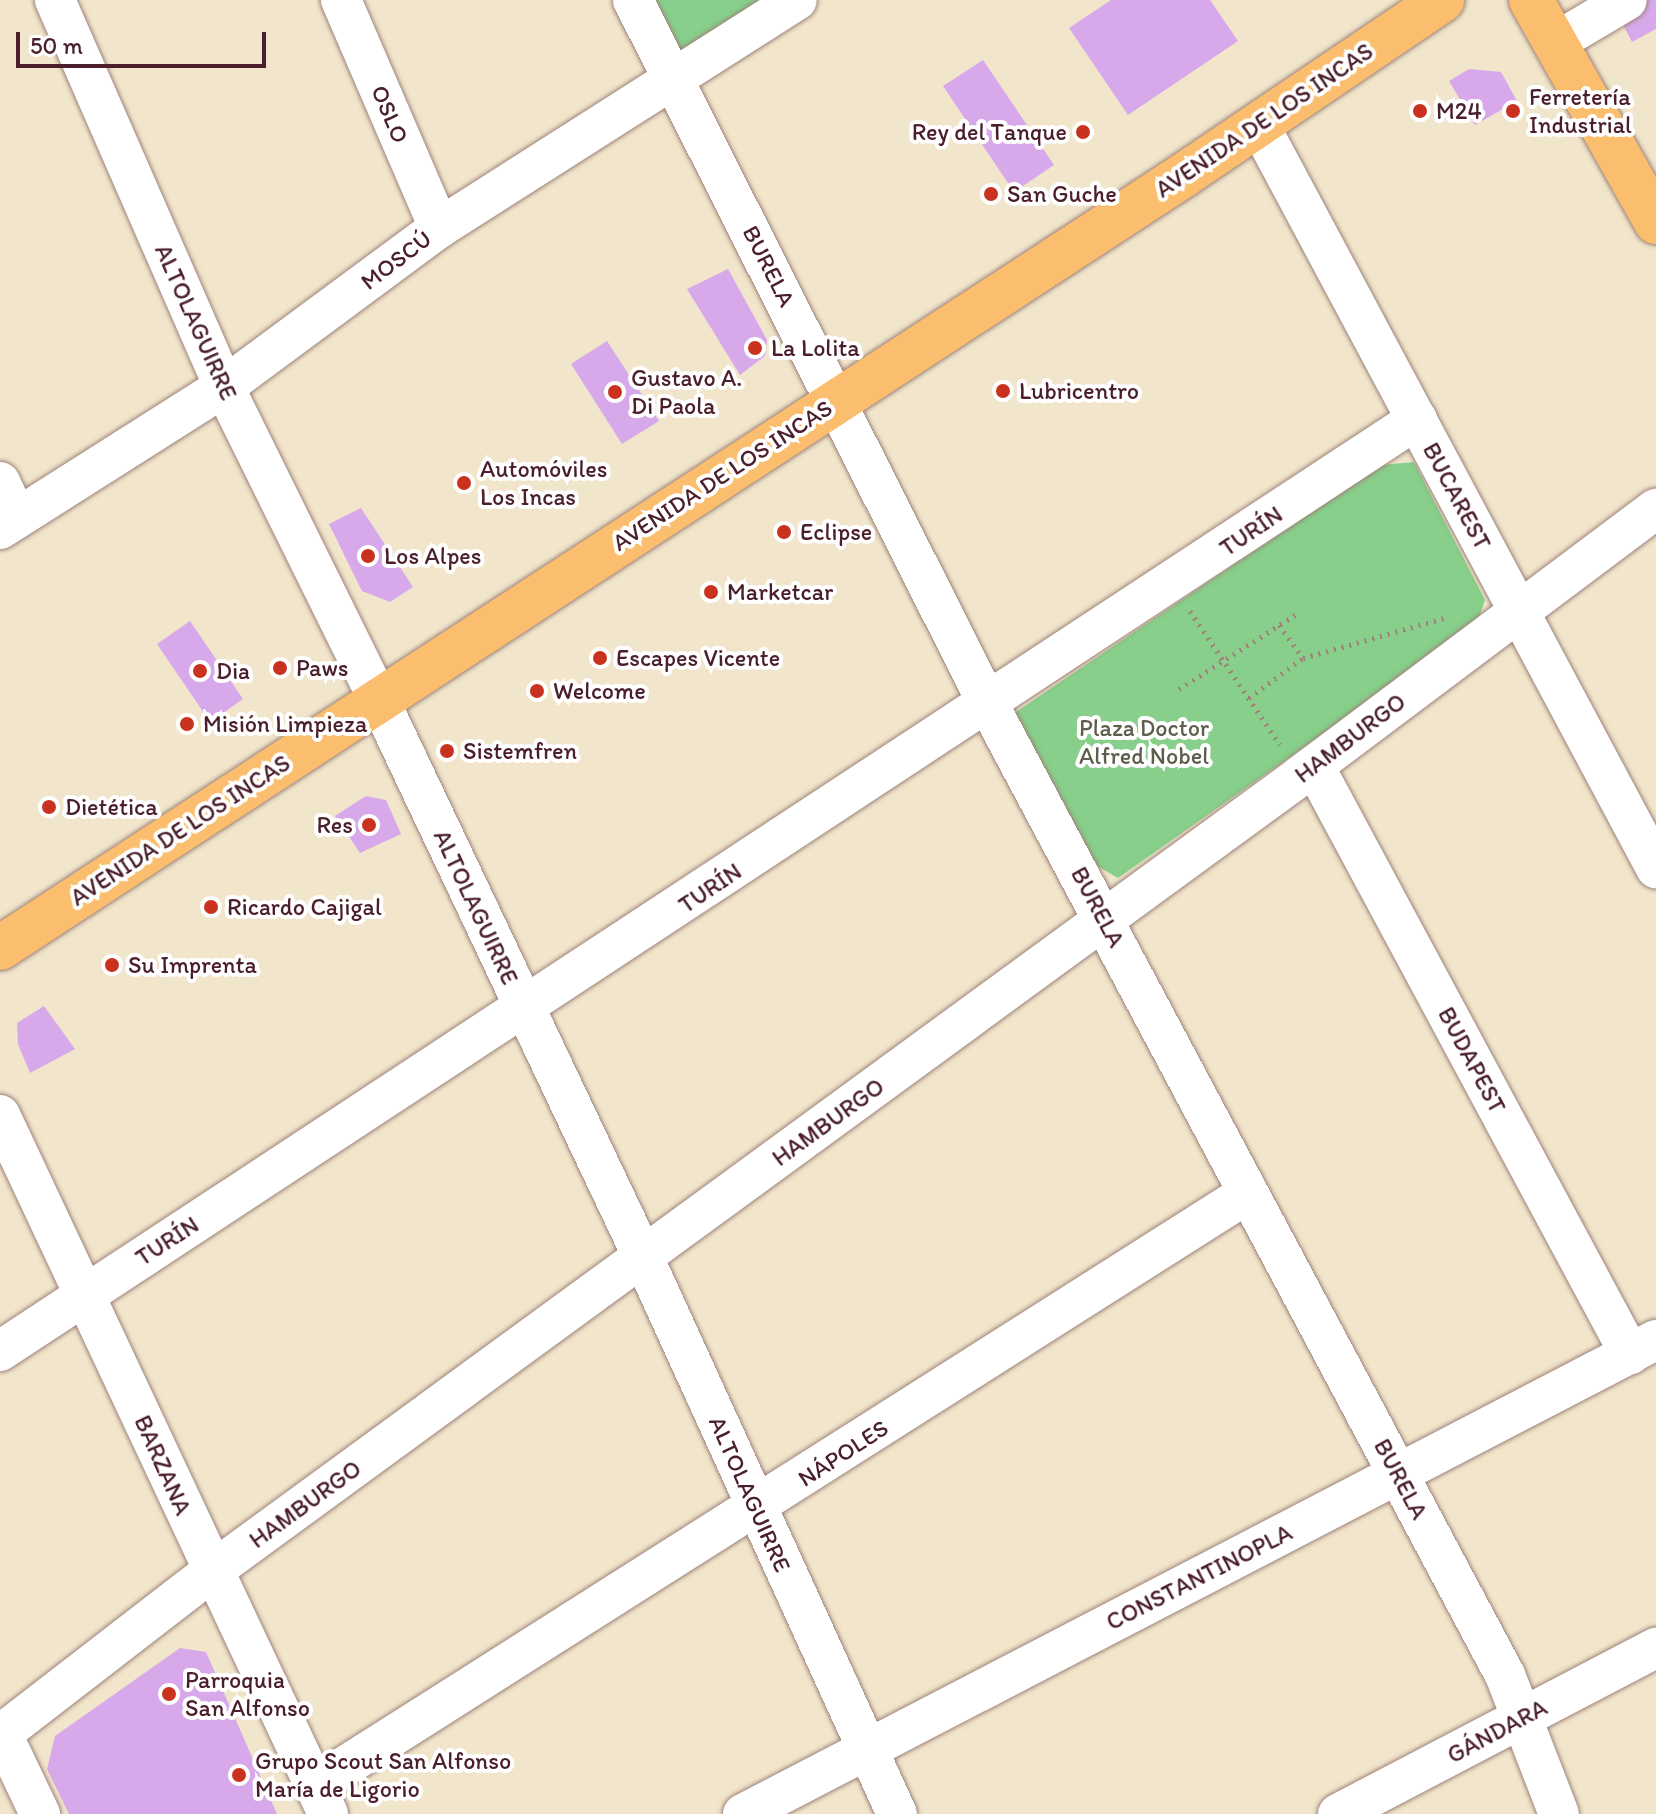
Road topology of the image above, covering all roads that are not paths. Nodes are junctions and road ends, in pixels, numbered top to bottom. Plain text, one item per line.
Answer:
1 (55, 0) edge
2 (341, 0) edge
3 (633, 0) edge
4 (797, 0) edge
5 (1442, 0) edge
6 (1531, 0) edge
7 (1627, 0) edge
8 (1556, 42) junction
9 (676, 80) junction
10 (1258, 123) junction
11 (1651, 200) edge
12 (439, 228) junction
13 (224, 387) junction
14 (836, 399) junction
15 (1417, 419) junction
16 (0, 482) edge
17 (1656, 509) edge
18 (8, 524) edge
19 (1516, 610) junction
20 (379, 700) junction
21 (988, 704) junction
22 (1307, 771) junction
23 (1656, 868) edge
24 (1105, 919) junction
25 (0, 948) edge
26 (525, 1010) junction
27 (0, 1115) edge
28 (1248, 1193) junction
29 (643, 1257) junction
30 (85, 1294) junction
31 (1643, 1347) edge
32 (0, 1351) edge
33 (1399, 1474) junction
34 (756, 1509) junction
35 (211, 1572) junction
36 (1656, 1648) edge
37 (1521, 1719) junction
38 (1, 1734) edge
39 (866, 1749) junction
40 (321, 1800) edge
41 (40, 1814) edge
42 (743, 1814) edge
43 (897, 1814) edge
44 (1338, 1814) edge
45 (1559, 1814) edge

1 - 13 street, ALTOLAGUIRRE
2 - 12 street, OSLO
3 - 9 street, BURELA
4 - 9 street, MOSCÚ
5 - 10 main road, AVENIDA DE LOS INCAS
6 - 8 main road
7 - 8 street
8 - 11 main road
9 - 12 street, MOSCÚ
9 - 14 street, BURELA
10 - 14 main road, AVENIDA DE LOS INCAS
10 - 15 street, BUCAREST
12 - 13 street, MOSCÚ
13 - 18 street, MOSCÚ
13 - 20 street, ALTOLAGUIRRE
14 - 20 main road, AVENIDA DE LOS INCAS
14 - 21 street, BURELA
15 - 19 street, BUCAREST
15 - 21 street, TURÍN
16 - 18 street
17 - 19 street, HAMBURGO
19 - 22 street, HAMBURGO
19 - 23 street, BUCAREST
20 - 25 main road, AVENIDA DE LOS INCAS
20 - 26 street, ALTOLAGUIRRE
21 - 24 street, BURELA
21 - 26 street, TURÍN
22 - 24 street, HAMBURGO
22 - 31 street, BUDAPEST
24 - 28 street, BURELA
24 - 29 street, HAMBURGO
26 - 29 street, ALTOLAGUIRRE
26 - 30 street, TURÍN
27 - 30 street, BARZANA
28 - 33 street, BURELA
28 - 34 street, NÁPOLES
29 - 34 street, ALTOLAGUIRRE
29 - 35 street, HAMBURGO
30 - 32 street, TURÍN
30 - 35 street, BARZANA
31 - 33 street, CONSTANTINOPLA
33 - 37 street, BURELA
33 - 39 street, CONSTANTINOPLA
34 - 39 street, ALTOLAGUIRRE
34 - 40 street, NÁPOLES
35 - 38 street, HAMBURGO
35 - 40 street, BARZANA
36 - 37 street, GÁNDARA
37 - 44 street, GÁNDARA
37 - 45 street, BURELA
38 - 41 street
39 - 42 street, CONSTANTINOPLA
39 - 43 street, ALTOLAGUIRRE

